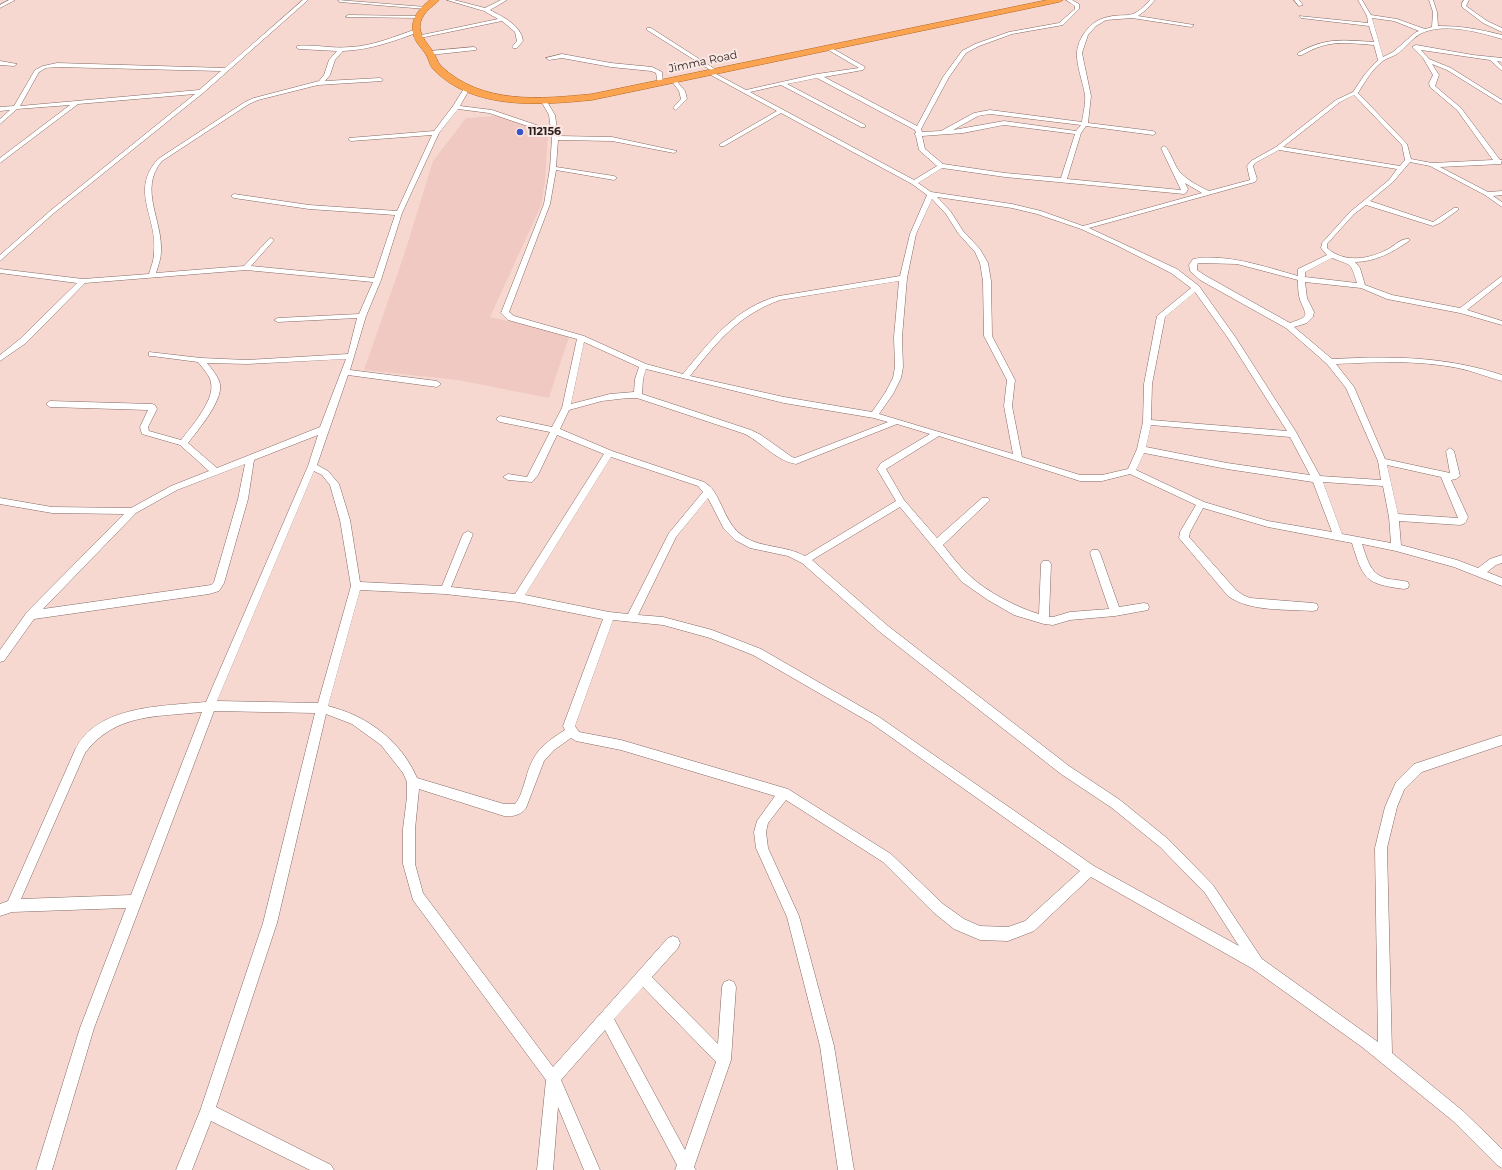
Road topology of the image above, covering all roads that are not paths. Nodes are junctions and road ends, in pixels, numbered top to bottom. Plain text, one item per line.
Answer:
1 (12, 0) edge
2 (306, 0) edge
3 (435, 0) edge
4 (449, 0) edge
5 (505, 0) edge
6 (1059, 0) edge
7 (1068, 0) edge
8 (1153, 0) edge
9 (1296, 0) edge
10 (1360, 0) edge
11 (1431, 0) edge
12 (1467, 0) edge
13 (340, 1) dead end
14 (1301, 5) dead end
15 (0, 7) edge
16 (426, 8) junction
17 (486, 10) junction
18 (348, 16) dead end
19 (1368, 16) junction
20 (418, 17) junction
21 (1133, 17) junction
22 (1301, 17) dead end
23 (503, 19) junction
24 (1191, 25) dead end
25 (1370, 26) junction
26 (1435, 28) junction
27 (649, 30) dead end
28 (1502, 30) edge
29 (1424, 31) junction
30 (417, 34) junction
31 (1502, 37) edge
32 (1376, 44) junction
33 (1403, 45) junction
34 (299, 47) dead end
35 (515, 47) dead end
36 (1416, 47) junction
37 (828, 48) junction
38 (474, 49) dead end
39 (341, 50) junction
40 (430, 53) junction
41 (1300, 54) dead end
42 (549, 58) dead end
43 (1492, 59) junction
44 (1380, 60) junction
45 (1427, 60) junction
46 (1502, 60) edge
47 (0, 62) edge
48 (14, 64) dead end
49 (1502, 69) edge
50 (226, 70) junction
51 (713, 72) junction
52 (816, 76) junction
53 (380, 80) dead end
54 (674, 80) junction
55 (782, 82) junction
56 (660, 83) junction
57 (315, 84) junction
58 (467, 88) junction
59 (747, 91) junction
60 (201, 92) junction
61 (1355, 93) junction
62 (544, 101) junction
63 (1502, 102) edge
64 (76, 103) junction
65 (16, 107) junction
66 (456, 107) junction
67 (676, 108) dead end
68 (0, 109) edge
69 (781, 111) junction
70 (0, 122) edge
71 (1085, 124) junction
72 (863, 126) dead end
73 (918, 131) junction
74 (436, 132) junction
75 (945, 132) junction
76 (1078, 133) junction
77 (1153, 133) dead end
78 (555, 136) junction
79 (351, 139) dead end
80 (722, 145) dead end
81 (1164, 148) dead end
82 (1278, 148) junction
83 (674, 151) dead end
84 (1408, 160) junction
85 (0, 161) edge
86 (1499, 162) edge
87 (1432, 165) junction
88 (941, 166) junction
89 (553, 168) junction
90 (1403, 168) junction
91 (1176, 173) junction
92 (614, 178) dead end
93 (1064, 180) junction
94 (914, 184) junction
95 (1502, 192) edge
96 (930, 194) junction
97 (1209, 194) junction
98 (1487, 194) junction
99 (234, 196) dead end
100 (1365, 202) junction
101 (1502, 205) edge
102 (1456, 209) dead end
103 (400, 213) junction
104 (1083, 228) junction
105 (271, 240) dead end
106 (1407, 240) dead end
107 (1, 256) edge
108 (1331, 256) junction
109 (1350, 260) junction
110 (246, 268) junction
111 (0, 271) edge
112 (152, 276) junction
113 (903, 278) junction
114 (1301, 279) junction
115 (377, 280) junction
116 (1501, 280) edge
117 (83, 281) junction
118 (1362, 286) junction
119 (1196, 288) junction
120 (1461, 311) junction
121 (362, 316) junction
122 (278, 320) dead end
123 (1502, 323) edge
124 (1289, 326) junction
125 (581, 338) junction
126 (152, 354) dead end
127 (351, 356) junction
128 (0, 358) edge
129 (201, 360) junction
130 (1330, 362) junction
131 (643, 366) junction
132 (345, 372) junction
133 (685, 377) junction
134 (1502, 378) edge
135 (437, 384) dead end
136 (638, 395) junction
137 (50, 404) dead end
138 (566, 408) junction
139 (874, 415) junction
140 (500, 419) dead end
141 (895, 422) junction
142 (1147, 422) junction
143 (324, 429) junction
144 (554, 430) junction
145 (938, 433) junction
146 (1293, 434) junction
147 (183, 443) junction
148 (1141, 449) junction
149 (1450, 451) dead end
150 (609, 453) junction
151 (1018, 458) junction
152 (250, 459) junction
153 (1382, 461) junction
154 (312, 466) junction
155 (215, 471) junction
156 (1131, 471) junction
157 (1445, 476) junction
158 (508, 477) dead end
159 (1317, 479) junction
160 (1387, 483) junction
161 (709, 491) junction
162 (985, 500) dead end
163 (0, 501) edge
164 (901, 502) junction
165 (1201, 504) junction
166 (133, 511) junction
167 (1394, 518) junction
168 (468, 534) dead end
169 (1338, 536) junction
170 (1356, 540) junction
171 (936, 545) junction
172 (1396, 547) junction
173 (1095, 553) dead end
174 (805, 560) junction
175 (1502, 560) edge
176 (1046, 564) dead end
177 (1480, 572) junction
178 (1502, 582) edge
179 (1404, 585) dead end
180 (356, 586) junction
181 (445, 590) junction
182 (518, 598) junction
183 (1144, 607) dead end
184 (1314, 607) dead end
185 (1115, 612) junction
186 (31, 615) junction
187 (609, 616) junction
188 (631, 618) junction
189 (1044, 620) junction
190 (0, 658) edge
191 (210, 706) junction
192 (322, 708) junction
193 (571, 732) junction
194 (1502, 740) edge
195 (413, 782) junction
196 (784, 793) junction
197 (1090, 870) junction
198 (136, 901) junction
199 (6, 908) edge
200 (673, 943) dead end
201 (1258, 964) junction
202 (642, 978) junction
203 (729, 987) dead end
204 (606, 1018) junction
205 (1385, 1057) junction
206 (724, 1060) junction
207 (553, 1078) junction
208 (207, 1111) junction
209 (1502, 1160) edge
210 (686, 1169) edge
211 (44, 1170) edge
212 (184, 1170) edge
213 (326, 1170) edge
214 (545, 1170) edge
215 (592, 1170) edge
216 (846, 1170) edge

1 - 15 street
2 - 50 street
3 - 16 highway
4 - 17 street
5 - 17 street
6 - 37 highway, Jimma Road
7 - 73 street
8 - 21 street
9 - 14 street
10 - 19 street
11 - 26 street
12 - 28 street
13 - 16 street
16 - 20 highway
17 - 23 street
18 - 20 street
19 - 25 street
19 - 29 street
20 - 30 highway
21 - 24 street
21 - 71 street
22 - 25 street
23 - 30 street
23 - 35 street
25 - 32 street
26 - 29 street
26 - 31 street
27 - 51 street
29 - 33 street
30 - 39 street
30 - 40 highway, Jimma Road
32 - 41 street
32 - 44 street
33 - 36 street
33 - 44 street
34 - 39 street
36 - 43 street
36 - 45 street
37 - 51 highway, Jimma Road
37 - 52 street
38 - 40 street
39 - 57 street
40 - 58 highway, Jimma Road
42 - 56 street
43 - 46 street
43 - 49 street
44 - 61 street
45 - 63 street
45 - 86 street
47 - 48 street
50 - 60 street
50 - 65 street
51 - 54 highway, Jimma Road
51 - 59 street
52 - 55 street
52 - 73 street
53 - 57 street
54 - 56 highway, Jimma Road
54 - 67 street
55 - 59 street
55 - 72 street
56 - 62 highway, Jimma Road
57 - 112 street
58 - 62 highway, Jimma Road
58 - 66 street
59 - 69 street
60 - 64 street
60 - 107 street
61 - 82 street
61 - 84 street
62 - 78 street
64 - 65 street
64 - 85 street
65 - 68 street
65 - 70 street
66 - 74 street
66 - 78 street
69 - 80 street
69 - 94 street
71 - 75 street
71 - 76 street
71 - 77 street
73 - 75 street
73 - 88 street
74 - 79 street
74 - 103 street
75 - 76 street
76 - 93 street
78 - 83 street
78 - 89 street
81 - 91 street
82 - 90 street
82 - 97 street
84 - 87 street
84 - 90 street
86 - 87 street
87 - 98 street
88 - 93 street
88 - 94 street
89 - 92 street
89 - 125 street
90 - 100 street
91 - 93 street
91 - 97 street
94 - 96 street
95 - 98 street
96 - 104 street
96 - 113 street
96 - 151 street
97 - 104 street
98 - 101 street
99 - 103 street
100 - 102 street
100 - 108 street
103 - 115 street
104 - 119 street
105 - 110 street
106 - 109 street
108 - 109 street
108 - 114 street
109 - 118 street
110 - 112 street
110 - 115 street
111 - 117 street
112 - 117 street
113 - 133 street
113 - 139 street
114 - 118 street
114 - 124 street
114 - 124 street
115 - 121 street
116 - 120 street
117 - 128 street
118 - 120 street
119 - 142 street
119 - 146 street
120 - 123 street
121 - 122 street
121 - 127 street
124 - 130 street
125 - 131 street
125 - 138 street
126 - 129 street
127 - 129 street
127 - 132 street
129 - 147 street
130 - 134 street
130 - 153 street
131 - 133 street
131 - 136 street
132 - 135 street
132 - 143 street
133 - 139 street
136 - 138 street
136 - 141 street
137 - 147 street
138 - 144 street
139 - 141 street
140 - 144 street
141 - 145 street
142 - 146 street
142 - 148 street
143 - 152 street
143 - 154 street
144 - 150 street
144 - 158 street
145 - 151 street
145 - 164 street
146 - 159 street
147 - 155 street
148 - 156 street
148 - 159 street
149 - 157 street
150 - 161 street
150 - 182 street
151 - 156 street
152 - 155 street
152 - 186 street
153 - 157 street
153 - 160 street
154 - 180 street
154 - 191 street
155 - 166 street
156 - 165 street
157 - 167 street
159 - 160 street
159 - 169 street
160 - 167 street
161 - 174 street
161 - 188 street
162 - 171 street
163 - 166 street
164 - 171 street
164 - 174 street
165 - 169 street
165 - 184 street
166 - 186 street
167 - 172 street
168 - 181 street
169 - 170 street
170 - 172 street
170 - 179 street
171 - 189 street
172 - 177 street
173 - 185 street
174 - 201 street
175 - 177 street
176 - 189 street
177 - 178 street
180 - 181 street
180 - 192 street
181 - 182 street
182 - 187 street
183 - 185 street
185 - 189 street
186 - 190 street
187 - 188 street
187 - 193 street
188 - 197 street
191 - 192 street
191 - 198 street
191 - 199 street
192 - 195 street
192 - 208 street
193 - 195 street
193 - 196 street
194 - 205 street
195 - 207 street
196 - 197 street
196 - 216 street
197 - 201 street
198 - 199 street
198 - 211 street
200 - 202 street
201 - 205 street
202 - 204 street
202 - 206 street
203 - 206 street
204 - 207 street
204 - 210 street
205 - 209 street
206 - 210 street
207 - 214 street
207 - 215 street
208 - 212 street
208 - 213 street

